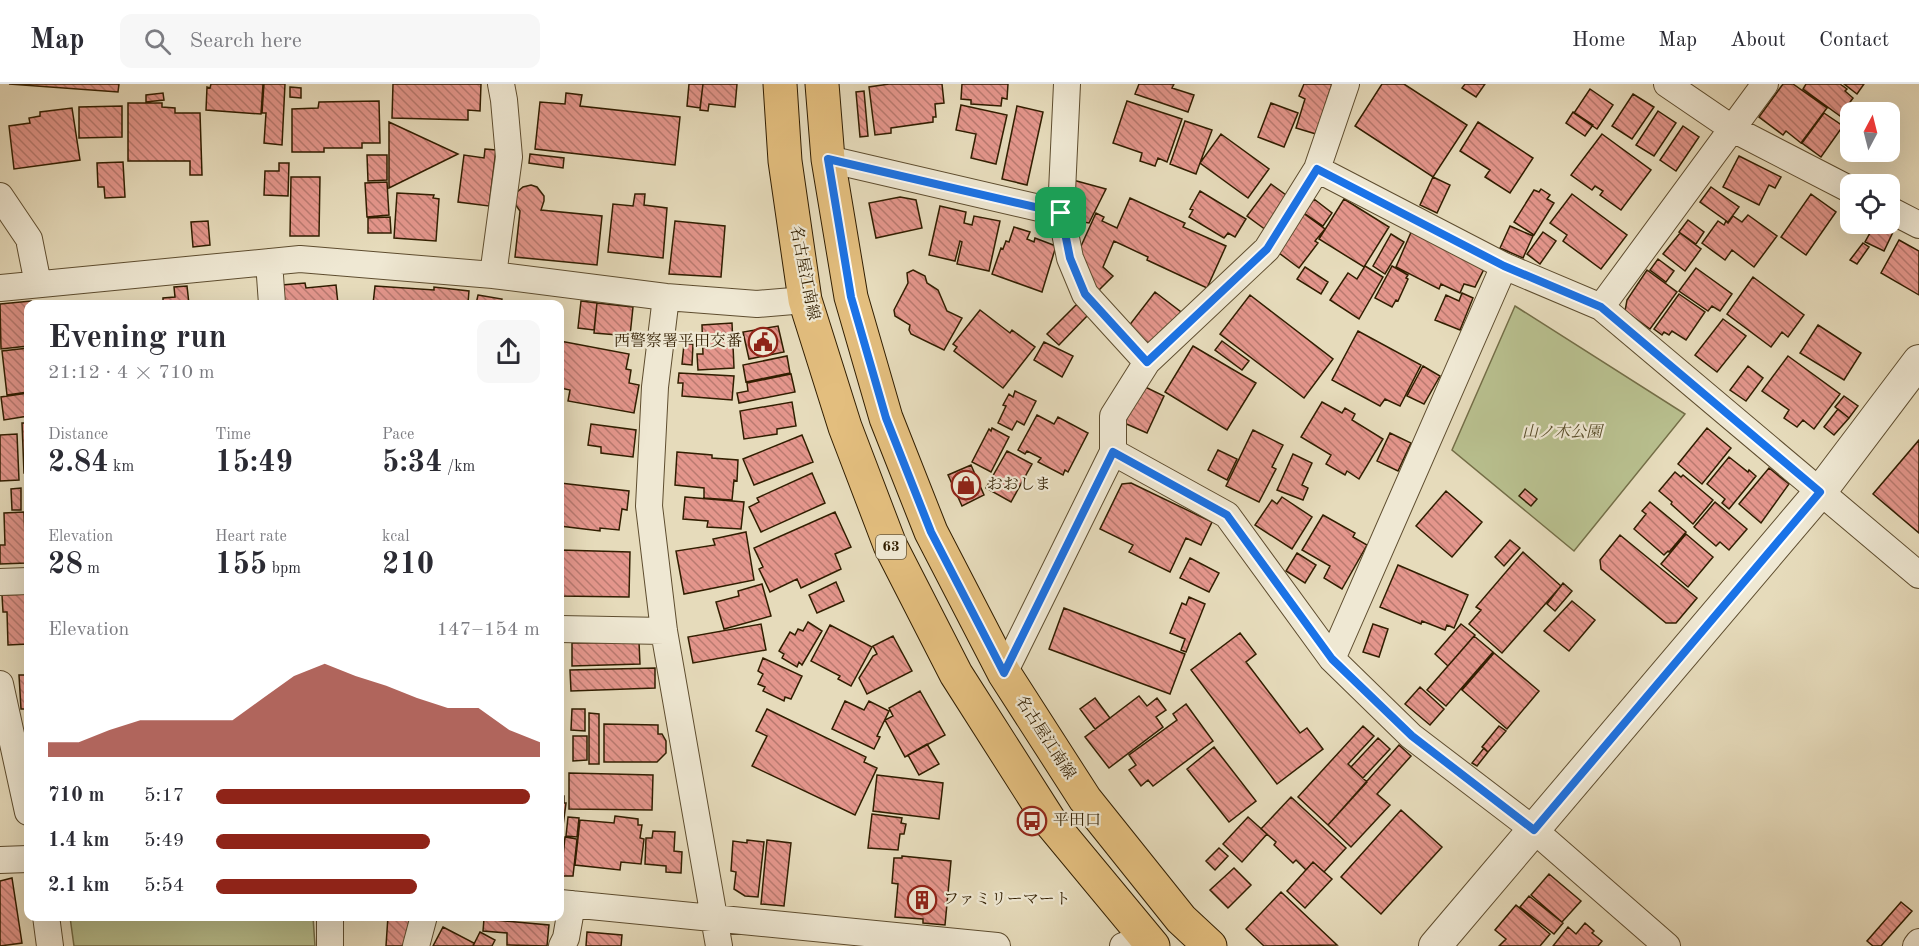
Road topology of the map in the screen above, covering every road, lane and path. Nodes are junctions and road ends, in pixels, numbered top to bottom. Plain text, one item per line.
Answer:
1 (501, 84) edge
2 (780, 84) edge
3 (822, 84) edge
4 (1067, 84) edge
5 (1346, 84) edge
6 (1667, 84) edge
7 (1766, 84) edge
8 (1733, 129) junction
9 (828, 159) junction
10 (1317, 169) junction
11 (1840, 184) edge
12 (0, 196) edge
13 (1061, 213) junction
14 (1900, 215) edge
15 (1919, 225) edge
16 (269, 262) junction
17 (1504, 266) junction
18 (493, 275) junction
19 (38, 284) junction
20 (0, 288) edge
21 (666, 297) junction
22 (272, 300) edge
23 (805, 300) junction
24 (1601, 307) junction
25 (1919, 361) edge
26 (1147, 362) junction
27 (1113, 452) junction
28 (1820, 492) junction
29 (1919, 575) edge
30 (24, 580) edge
31 (0, 582) edge
32 (564, 629) edge
33 (664, 631) junction
34 (1332, 659) junction
35 (1004, 673) junction
36 (0, 684) edge
37 (24, 794) edge
38 (1534, 830) junction
39 (24, 859) edge
40 (0, 860) edge
41 (566, 904) edge
42 (713, 918) junction
43 (47, 921) edge
44 (330, 921) edge
45 (423, 921) edge
46 (1919, 942) edge
47 (1140, 944) edge
48 (50, 946) edge
49 (330, 946) edge
50 (416, 946) edge
51 (562, 946) edge
52 (719, 946) edge
53 (997, 946) edge
54 (1210, 946) edge
55 (1436, 946) edge
56 (1666, 946) edge
57 (1916, 946) edge

1 - 18 street
2 - 23 main road, 名古屋江南線 / 63
3 - 9 main road, 名古屋江南線 / 63
4 - 13 street
5 - 10 street
6 - 8 street
7 - 8 street
8 - 11 street
8 - 24 street
9 - 13 street
9 - 35 main road, 名古屋江南線 / 63
10 - 17 street
10 - 26 street
12 - 19 street
13 - 26 street
14 - 15 street
16 - 18 street
16 - 19 street
16 - 22 street
17 - 24 street
17 - 34 street
18 - 21 street
19 - 20 street
21 - 23 street
21 - 33 street
23 - 47 main road, 名古屋江南線 / 63
24 - 28 street
25 - 28 street
26 - 27 street
27 - 34 street
27 - 35 street
28 - 29 street
28 - 38 street
30 - 31 street
32 - 33 street
33 - 42 street
34 - 38 street
35 - 54 main road, 名古屋江南線 / 63
36 - 37 street
38 - 55 street
38 - 56 street
39 - 40 street
41 - 42 street
41 - 51 street
42 - 52 street
42 - 53 street
43 - 48 street
44 - 49 street
45 - 50 street
46 - 57 street

